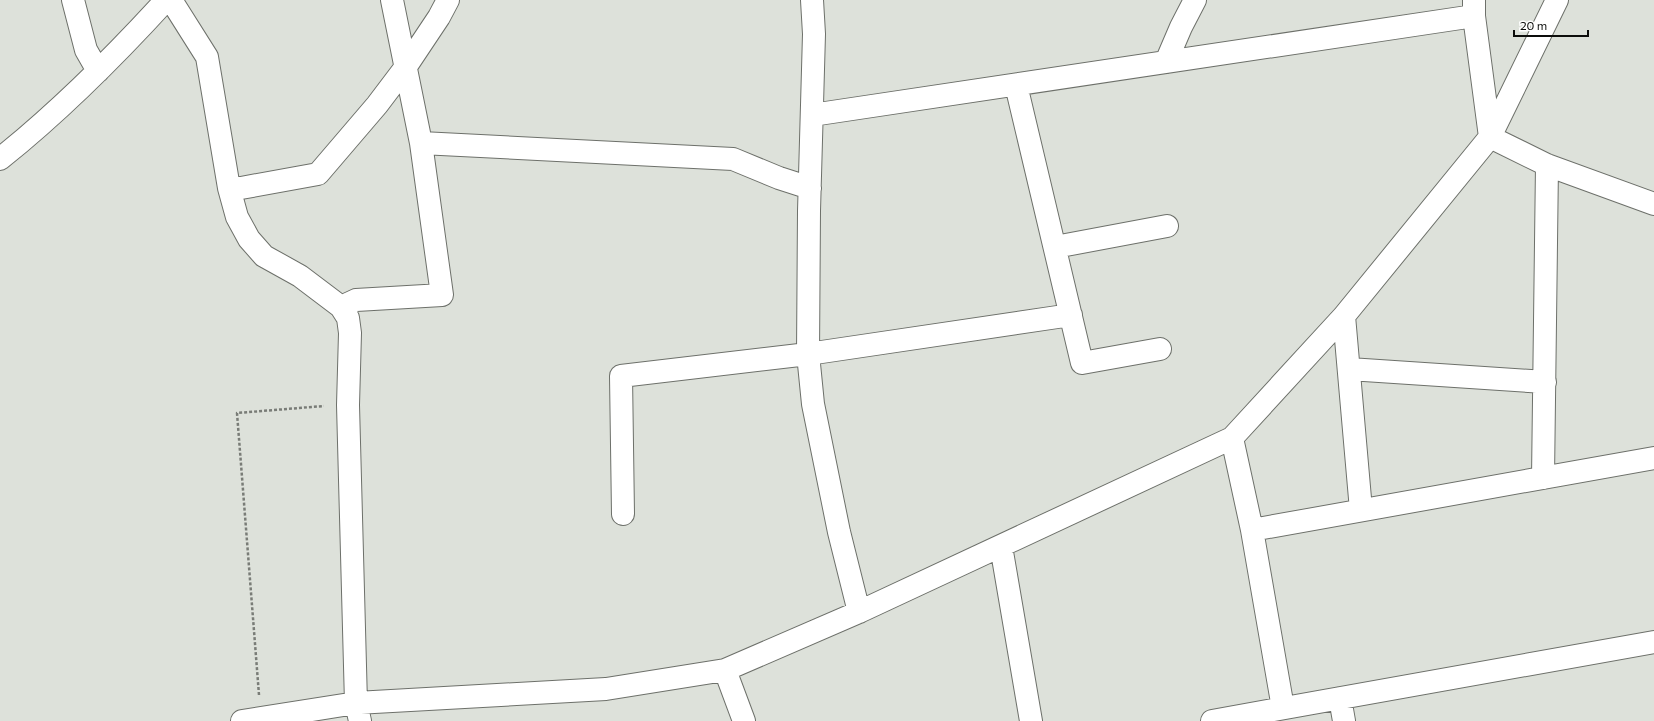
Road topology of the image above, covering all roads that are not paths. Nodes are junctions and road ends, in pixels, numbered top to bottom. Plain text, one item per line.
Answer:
1 (73, 0) edge
2 (166, 0) edge
3 (171, 0) edge
4 (392, 0) edge
5 (448, 0) edge
6 (812, 0) edge
7 (1195, 0) edge
8 (1557, 0) edge
9 (1474, 8) edge
10 (1166, 62) junction
11 (405, 68) junction
12 (98, 71) junction
13 (1016, 84) junction
14 (812, 115) junction
15 (1490, 137) junction
16 (421, 143) junction
17 (0, 159) edge
18 (1547, 165) junction
19 (229, 188) junction
20 (810, 188) junction
21 (1654, 204) edge
22 (1167, 226) dead end
23 (1055, 247) junction
24 (341, 307) junction
25 (1071, 315) junction
26 (1344, 316) junction
27 (1160, 349) dead end
28 (808, 354) junction
29 (1349, 370) junction
30 (1545, 382) junction
31 (1232, 438) junction
32 (1654, 458) edge
33 (1544, 478) junction
34 (1361, 510) junction
35 (623, 514) dead end
36 (1252, 530) junction
37 (1001, 546) junction
38 (859, 612) junction
39 (1654, 642) edge
40 (725, 670) junction
41 (1340, 698) junction
42 (1283, 708) junction
43 (358, 712) edge
44 (252, 719) edge
45 (744, 721) edge
46 (1031, 721) edge
47 (1212, 721) edge
48 (1344, 721) edge

1 - 12 street
2 - 12 street
3 - 19 street
4 - 11 street
5 - 11 street
6 - 14 street
7 - 10 street
8 - 15 street
9 - 10 street
9 - 15 street
10 - 13 street
11 - 16 street
11 - 19 street
12 - 17 street
13 - 14 street
13 - 23 street
14 - 20 street
15 - 18 street
15 - 26 street
16 - 20 street
16 - 24 street
18 - 21 street
18 - 30 street
19 - 24 street
20 - 28 street
22 - 23 street
23 - 25 street
24 - 43 street
25 - 27 street
25 - 28 street
26 - 29 street
26 - 31 street
28 - 35 street
28 - 38 street
29 - 30 street
29 - 34 street
30 - 33 street
31 - 36 street
31 - 37 street
32 - 33 street
33 - 34 street
34 - 36 street
36 - 42 street
37 - 38 street
37 - 46 street
38 - 40 street
39 - 41 street
40 - 43 street
40 - 45 street
41 - 42 street
41 - 48 street
42 - 47 street
43 - 44 street

